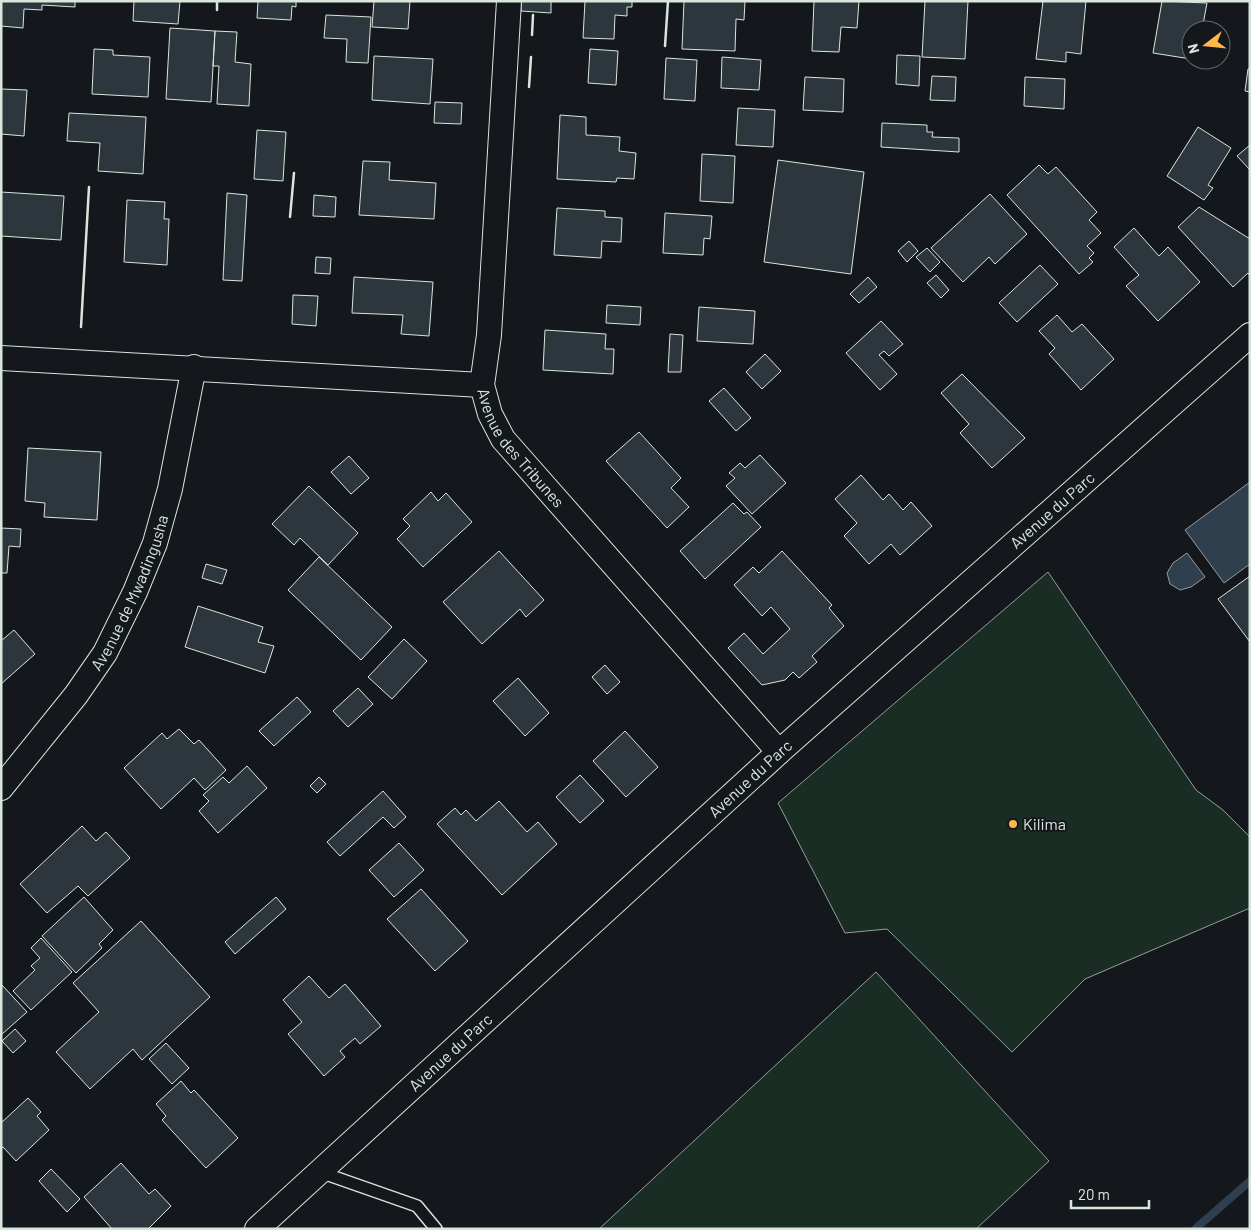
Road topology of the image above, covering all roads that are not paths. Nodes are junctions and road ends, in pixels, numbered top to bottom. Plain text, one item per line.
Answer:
1 (509, 1) edge
2 (1250, 335) edge
3 (1, 358) edge
4 (194, 367) junction
5 (482, 385) junction
6 (779, 752) junction
7 (1, 787) edge
8 (320, 1172) junction
9 (257, 1229) edge
10 (436, 1229) edge

1 - 5 street, Avenue des Tribunes
2 - 6 street, Avenue du Parc
3 - 4 street
4 - 5 street
4 - 7 street, Avenue de Mwadingusha
5 - 6 street, Avenue des Tribunes
6 - 8 street, Avenue du Parc
8 - 9 street, Avenue du Parc
8 - 10 lane

